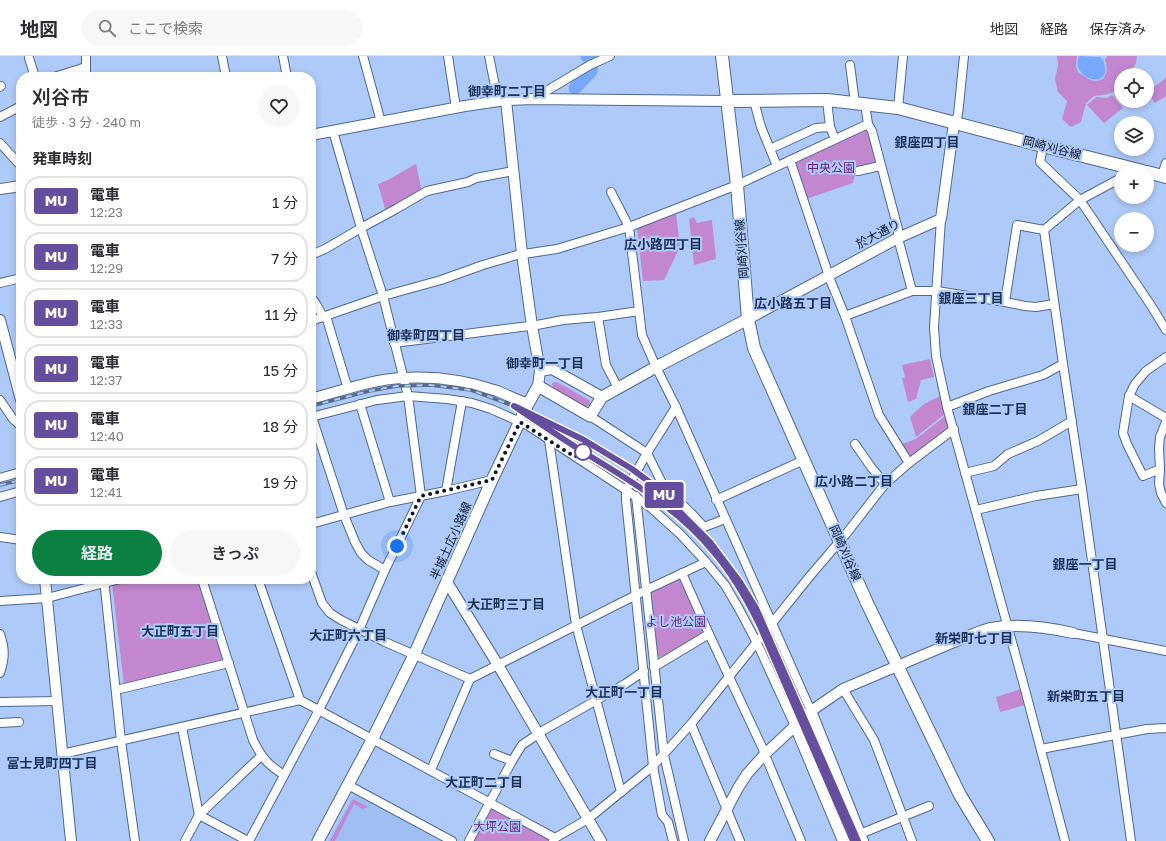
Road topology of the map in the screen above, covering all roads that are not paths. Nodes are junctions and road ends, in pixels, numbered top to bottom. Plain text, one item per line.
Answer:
1 (86, 56) edge
2 (222, 56) edge
3 (283, 56) edge
4 (363, 56) edge
5 (448, 56) edge
6 (489, 56) edge
7 (610, 56) edge
8 (722, 56) edge
9 (903, 56) edge
10 (964, 56) edge
11 (29, 58) dead end
12 (594, 61) edge
13 (850, 65) dead end
14 (86, 67) junction
15 (33, 72) edge
16 (70, 72) edge
17 (86, 72) edge
18 (225, 72) edge
19 (286, 72) edge
20 (532, 99) junction
21 (827, 100) junction
22 (502, 101) junction
23 (727, 101) junction
24 (754, 101) junction
25 (860, 104) junction
26 (456, 108) junction
27 (898, 108) junction
28 (16, 109) edge
29 (0, 117) edge
30 (381, 122) junction
31 (954, 123) junction
32 (868, 124) junction
33 (830, 127) junction
34 (333, 131) junction
35 (316, 134) edge
36 (835, 139) junction
37 (0, 143) edge
38 (1043, 146) junction
39 (770, 149) junction
40 (790, 160) junction
41 (16, 161) edge
42 (1166, 163) edge
43 (1114, 164) edge
44 (777, 166) junction
45 (880, 166) junction
46 (513, 171) junction
47 (858, 171) dead end
48 (1154, 174) edge
49 (1164, 176) edge
50 (1114, 182) edge
51 (737, 185) junction
52 (16, 187) edge
53 (0, 189) edge
54 (611, 192) dead end
55 (1080, 200) junction
56 (941, 219) junction
57 (629, 227) junction
58 (361, 228) junction
59 (1044, 230) junction
60 (898, 238) junction
61 (316, 253) edge
62 (522, 254) junction
63 (829, 276) junction
64 (16, 279) edge
65 (0, 283) edge
66 (912, 291) junction
67 (937, 291) junction
68 (383, 296) junction
69 (1005, 302) junction
70 (316, 304) edge
71 (1054, 304) junction
72 (639, 311) junction
73 (324, 316) junction
74 (845, 316) junction
75 (598, 317) junction
76 (316, 318) edge
77 (748, 319) junction
78 (0, 320) edge
79 (532, 326) junction
80 (1166, 330) edge
81 (394, 343) junction
82 (1166, 358) edge
83 (1063, 364) junction
84 (656, 367) junction
85 (16, 370) edge
86 (540, 371) junction
87 (403, 378) junction
88 (538, 386) junction
89 (618, 388) junction
90 (348, 389) junction
91 (408, 396) junction
92 (1129, 396) junction
93 (602, 397) junction
94 (316, 398) edge
95 (0, 400) edge
96 (462, 401) junction
97 (360, 404) junction
98 (528, 404) junction
99 (676, 407) junction
100 (947, 407) junction
101 (316, 416) edge
102 (590, 416) junction
103 (16, 417) edge
104 (1166, 418) edge
105 (1072, 421) junction
106 (520, 422) junction
107 (1166, 422) edge
108 (954, 429) junction
109 (316, 432) edge
110 (549, 440) junction
111 (855, 444) dead end
112 (647, 453) junction
113 (804, 460) junction
114 (909, 463) junction
115 (1160, 469) junction
116 (16, 473) edge
117 (965, 473) junction
118 (0, 478) edge
119 (492, 480) junction
120 (885, 484) junction
121 (1082, 489) junction
122 (626, 490) junction
123 (446, 491) junction
124 (16, 492) edge
125 (421, 496) junction
126 (636, 496) junction
127 (0, 497) edge
128 (716, 500) junction
129 (390, 502) junction
130 (1166, 503) edge
131 (976, 510) junction
132 (344, 515) junction
133 (725, 519) junction
134 (316, 523) edge
135 (0, 537) edge
136 (16, 539) edge
137 (839, 542) junction
138 (706, 562) junction
139 (385, 570) junction
140 (682, 573) junction
141 (447, 582) junction
142 (45, 584) edge
143 (94, 584) edge
144 (104, 584) edge
145 (204, 584) edge
146 (260, 584) edge
147 (315, 584) edge
148 (646, 590) junction
149 (636, 595) junction
150 (46, 598) junction
151 (0, 601) edge
152 (772, 623) junction
153 (576, 625) junction
154 (1007, 626) junction
155 (359, 630) junction
156 (1072, 633) joint
157 (0, 634) edge
158 (709, 634) junction
159 (1103, 639) junction
160 (757, 643) junction
161 (1166, 651) edge
162 (414, 655) junction
163 (229, 663) junction
164 (498, 665) junction
165 (654, 666) junction
166 (898, 666) junction
167 (644, 671) junction
168 (0, 673) edge
169 (729, 676) junction
170 (470, 679) junction
171 (843, 689) junction
172 (116, 690) junction
173 (300, 700) junction
174 (596, 700) junction
175 (57, 701) junction
176 (0, 702) edge
177 (319, 710) junction
178 (811, 711) junction
179 (245, 713) junction
180 (19, 722) dead end
181 (0, 723) edge
182 (691, 724) junction
183 (182, 726) junction
184 (795, 726) junction
185 (1166, 728) edge
186 (538, 733) junction
187 (1116, 734) junction
188 (372, 740) junction
189 (121, 741) junction
190 (1041, 749) junction
191 (62, 754) junction
192 (494, 754) dead end
193 (765, 754) junction
194 (664, 755) junction
195 (261, 756) junction
196 (512, 761) junction
197 (653, 766) junction
198 (431, 770) junction
199 (284, 775) junction
200 (348, 786) junction
201 (621, 792) junction
202 (490, 802) junction
203 (929, 806) dead end
204 (727, 808) junction
205 (199, 814) junction
206 (903, 818) junction
207 (588, 819) junction
208 (862, 837) edge
209 (554, 839) edge
210 (71, 841) edge
211 (135, 841) edge
212 (185, 841) edge
213 (249, 841) edge
214 (318, 841) edge
215 (452, 841) edge
216 (469, 841) edge
217 (601, 841) edge
218 (673, 841) edge
219 (684, 841) edge
220 (710, 841) edge
221 (740, 841) edge
222 (801, 841) edge
223 (843, 841) edge
224 (912, 841) edge
225 (988, 841) edge
226 (1065, 841) edge
227 (1132, 841) edge

1 - 14 street
2 - 18 street
3 - 19 street
4 - 30 street
5 - 26 street
6 - 22 street
7 - 12 street
8 - 23 main road
9 - 27 street
10 - 31 street
11 - 15 street
12 - 20 street
13 - 25 street
14 - 16 street
14 - 17 street
20 - 22 street
20 - 23 street
21 - 24 main road, 岡崎刈谷線
21 - 25 main road, 岡崎刈谷線
21 - 33 street
22 - 26 street
22 - 46 street
23 - 24 main road, 岡崎刈谷線
23 - 51 main road, 岡崎刈谷線
24 - 39 street
25 - 27 main road, 岡崎刈谷線
25 - 32 street
26 - 30 street
27 - 31 main road, 岡崎刈谷線
28 - 29 street
30 - 34 street
31 - 38 main road, 岡崎刈谷線
31 - 56 street
32 - 36 street
32 - 45 street
33 - 36 street
33 - 39 street
34 - 35 street
34 - 58 street
36 - 40 street
37 - 41 street
38 - 43 main road, 岡崎刈谷線
38 - 55 street
39 - 44 street
40 - 44 street
40 - 63 street
42 - 49 street
44 - 51 street
45 - 47 street
45 - 60 street
46 - 58 street
46 - 62 street
48 - 49 main road, 岡崎刈谷線
50 - 55 street
51 - 57 street
51 - 77 main road, 岡崎刈谷線
52 - 53 street
54 - 57 street
55 - 59 street
55 - 80 street
56 - 60 street, 於大通り
56 - 67 street
57 - 62 street
57 - 72 street
58 - 61 street
58 - 68 street
59 - 69 street
59 - 71 street
60 - 63 street, 於大通り
60 - 66 street
62 - 68 street
62 - 79 street
63 - 74 street
63 - 77 street, 於大通り
64 - 65 street
66 - 67 street
66 - 74 street
67 - 69 street
67 - 100 street
68 - 73 street
68 - 81 street
69 - 71 street
70 - 73 street
71 - 83 street
72 - 75 street
72 - 84 street
73 - 76 street
73 - 90 street
74 - 114 street
75 - 79 street
75 - 89 street
77 - 84 main road
77 - 113 main road, 岡崎刈谷線
78 - 85 street
79 - 81 street
79 - 86 street
81 - 87 street
82 - 92 street
83 - 100 street
83 - 105 street
84 - 89 main road
84 - 99 street
86 - 88 street
86 - 93 street
87 - 90 street
87 - 91 street
87 - 98 street
88 - 98 main road, 半城土広小路線
88 - 102 main road
89 - 93 main road
90 - 94 street
91 - 96 street
91 - 97 street
91 - 125 street
92 - 104 street
92 - 115 street
93 - 102 main road
95 - 103 street
96 - 106 street
96 - 123 street
97 - 101 street
97 - 129 street
98 - 106 main road, 半城土広小路線
99 - 112 street
99 - 128 street
100 - 108 street
102 - 112 street
105 - 117 street
105 - 121 street
106 - 110 street
106 - 119 main road, 半城土広小路線
107 - 115 street
108 - 114 street
108 - 117 street
109 - 132 street
110 - 122 street
110 - 153 street
111 - 120 street
112 - 122 street
112 - 133 street
113 - 128 street
113 - 137 main road, 岡崎刈谷線
114 - 120 street
115 - 130 street
116 - 118 street
117 - 131 street
119 - 123 street
119 - 141 main road, 半城土広小路線
120 - 137 street
121 - 131 street
121 - 159 street
122 - 126 street
122 - 149 street
123 - 125 street
124 - 127 street
125 - 129 street
125 - 139 street
126 - 138 street
126 - 148 street
128 - 133 street
129 - 132 street
131 - 154 street
132 - 134 street
132 - 139 street
133 - 152 street
135 - 136 street
137 - 152 street
137 - 166 main road, 岡崎刈谷線
138 - 140 street
138 - 160 street
139 - 155 street
140 - 148 street
140 - 158 street
141 - 162 main road, 半城土広小路線
141 - 164 street
142 - 150 street
143 - 150 street
144 - 172 street
145 - 163 street
146 - 173 street
147 - 155 street
148 - 149 street
148 - 165 street
149 - 153 street
149 - 167 street
150 - 151 street
150 - 175 street
152 - 160 street
152 - 178 street
153 - 164 street
153 - 174 street
154 - 156 street
154 - 166 street
154 - 190 street
155 - 162 street
155 - 177 street
156 - 159 street
157 - 168 street
158 - 165 street
158 - 169 street
159 - 161 street
159 - 187 street
160 - 169 street
160 - 184 street
162 - 170 street
162 - 188 main road, 半城土広小路線
163 - 172 street
163 - 179 street
164 - 170 street
164 - 186 street
165 - 194 street
166 - 171 street
166 - 225 main road, 岡崎刈谷線
167 - 174 street
167 - 197 street
169 - 182 street
169 - 193 street
170 - 198 street
171 - 178 street
171 - 206 street
172 - 189 street
173 - 177 street
173 - 179 street
174 - 186 street
174 - 201 street
175 - 176 street
175 - 191 street
177 - 188 street
177 - 199 street
178 - 184 street
178 - 208 street
179 - 183 street
179 - 195 street
180 - 181 street
182 - 194 street
182 - 204 street
183 - 189 street
183 - 205 street
184 - 193 street
184 - 223 street
185 - 187 street
186 - 196 street
186 - 207 street
187 - 190 street
187 - 227 street
188 - 198 street
188 - 200 main road, 半城土広小路線
189 - 191 street
189 - 211 street
190 - 226 street
191 - 210 street
192 - 196 street
193 - 204 street
193 - 222 street
194 - 197 street
194 - 219 street
195 - 199 street
195 - 205 street
196 - 202 street
197 - 201 street
197 - 218 street
198 - 202 street
199 - 213 street
200 - 214 main road, 半城土広小路線
200 - 215 street
201 - 207 street
202 - 209 street
202 - 216 street
203 - 206 street
204 - 220 street
204 - 221 street
205 - 212 street
205 - 213 street
206 - 208 street
206 - 224 street
207 - 209 street
207 - 217 street

